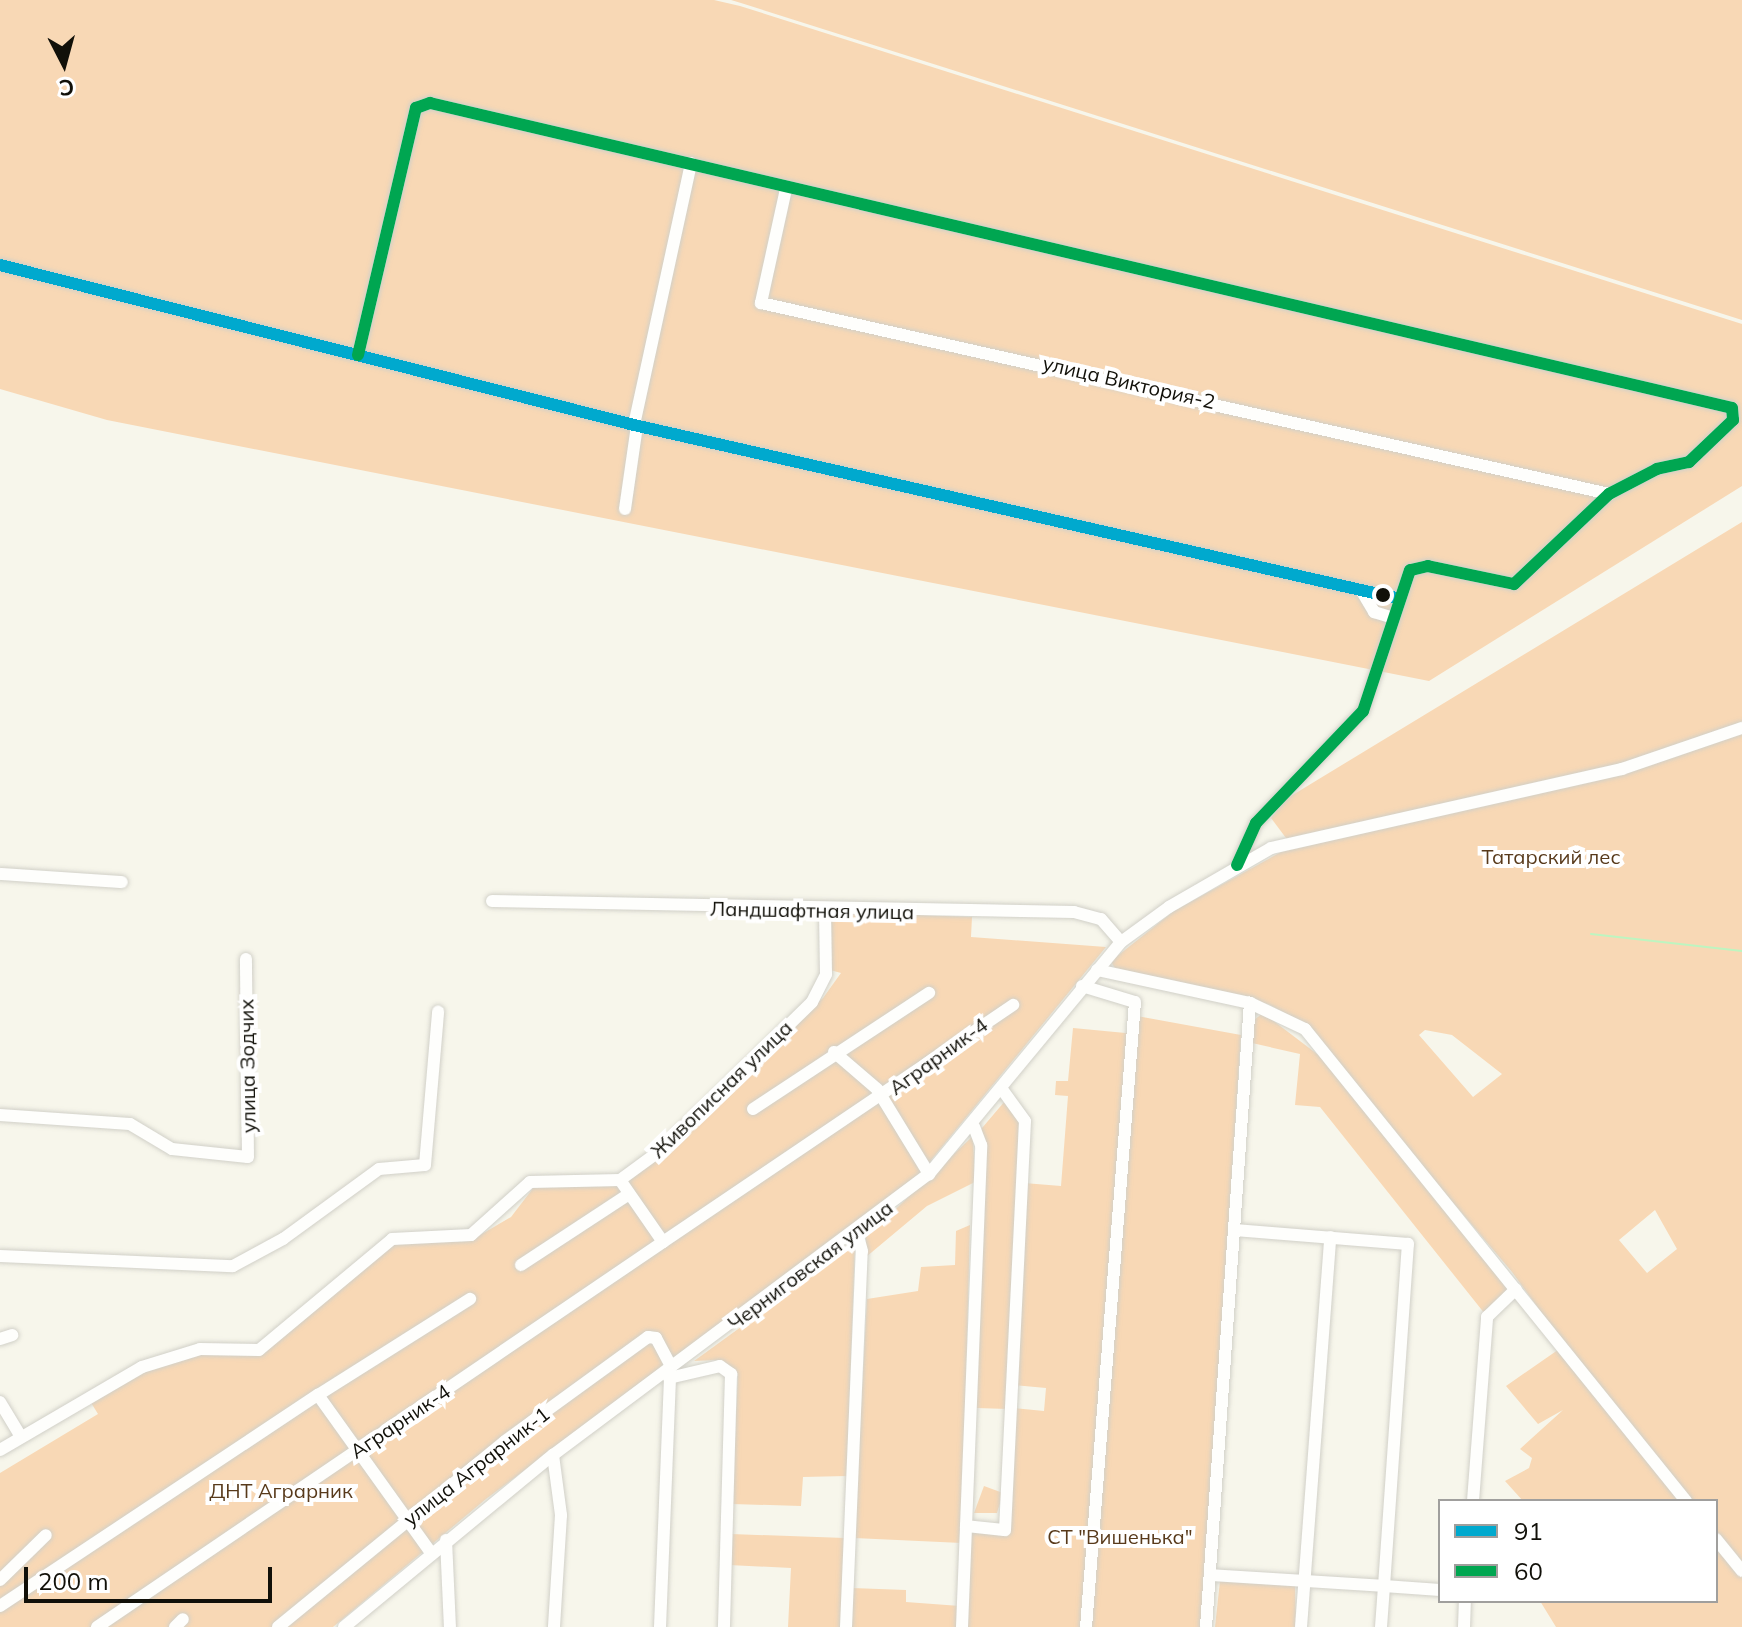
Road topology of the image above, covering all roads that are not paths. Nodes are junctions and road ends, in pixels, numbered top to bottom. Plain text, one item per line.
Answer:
1 (691, 163) junction
2 (786, 189) junction
3 (0, 265) edge
4 (358, 355) junction
5 (636, 425) junction
6 (1609, 494) junction
7 (625, 509) dead end
8 (1361, 590) junction
9 (1396, 598) junction
10 (1390, 617) junction
11 (1742, 728) edge
12 (1237, 865) junction
13 (0, 874) edge
14 (122, 882) dead end
15 (492, 901) dead end
16 (825, 911) junction
17 (1121, 942) junction
18 (246, 959) dead end
19 (1097, 970) junction
20 (1082, 986) junction
21 (929, 993) dead end
22 (1250, 1003) junction
23 (1013, 1005) dead end
24 (438, 1012) dead end
25 (834, 1052) junction
26 (1003, 1091) junction
27 (882, 1097) junction
28 (753, 1109) dead end
29 (0, 1115) edge
30 (974, 1127) junction
31 (929, 1174) junction
32 (620, 1180) junction
33 (629, 1194) junction
34 (1235, 1230) junction
35 (857, 1232) junction
36 (1330, 1237) junction
37 (663, 1242) junction
38 (0, 1256) edge
39 (521, 1265) dead end
40 (1516, 1289) junction
41 (470, 1299) dead end
42 (670, 1372) junction
43 (320, 1397) junction
44 (0, 1402) edge
45 (20, 1435) junction
46 (0, 1450) edge
47 (357, 1451) junction
48 (553, 1455) junction
49 (1473, 1499) edge
50 (1684, 1499) edge
51 (406, 1519) junction
52 (966, 1526) junction
53 (46, 1535) dead end
54 (446, 1540) junction
55 (1718, 1541) edge
56 (431, 1553) junction
57 (1742, 1571) edge
58 (1210, 1575) junction
59 (0, 1580) edge
60 (1305, 1580) junction
61 (1384, 1586) junction
62 (1438, 1590) edge
63 (1465, 1603) edge
64 (0, 1606) edge
65 (97, 1627) edge
66 (278, 1627) edge
67 (344, 1627) edge
68 (450, 1627) edge
69 (554, 1627) edge
70 (660, 1627) edge
71 (724, 1627) edge
72 (846, 1627) edge
73 (962, 1627) edge
74 (1086, 1627) edge
75 (1206, 1627) edge
76 (1301, 1627) edge
77 (1381, 1627) edge
78 (1464, 1627) edge

1 - 2 street
1 - 4 street
1 - 5 street
2 - 6 street, улица Виктория-2
2 - 6 street
3 - 4 street
4 - 5 street
5 - 7 street
5 - 8 street
6 - 9 street
8 - 9 street
8 - 10 street
9 - 10 street
10 - 12 street
11 - 12 street, Черниговская улица
12 - 17 street, Черниговская улица
13 - 14 street
15 - 16 street, Ландшафтная улица
16 - 17 street, Ландшафтная улица
16 - 32 street, Живописная улица
17 - 19 street, Черниговская улица
18 - 29 street, улица Зодчих
19 - 20 street, Черниговская улица
19 - 22 street
20 - 26 street, Черниговская улица
20 - 74 street
21 - 25 street
22 - 34 street
22 - 40 street
23 - 27 street, Аграрник-4
24 - 38 street
25 - 27 street
25 - 28 street
26 - 30 street, Черниговская улица
26 - 52 street
27 - 31 street
27 - 37 street, Аграрник-4
30 - 31 street, Черниговская улица
30 - 52 street
31 - 35 street, Черниговская улица
32 - 33 street
32 - 45 street
33 - 37 street
33 - 39 street
34 - 36 street
34 - 58 street
35 - 42 street, Черниговская улица
35 - 72 street
36 - 60 street
36 - 61 street
37 - 47 street, Аграрник-4
40 - 49 street
40 - 50 street
41 - 43 street
42 - 48 street, Черниговская улица
42 - 51 street, улица Аграрник-1
42 - 70 street
42 - 71 street
43 - 47 street
43 - 64 street
44 - 45 street
45 - 46 street
47 - 51 street
47 - 65 street, Аграрник-4
48 - 54 street, Черниговская улица
48 - 69 street
51 - 56 street
51 - 66 street, улица Аграрник-1
52 - 73 street
53 - 59 street
54 - 56 street, Черниговская улица
54 - 68 street
55 - 57 street
56 - 67 street, Черниговская улица
58 - 60 street
58 - 75 street
60 - 61 street
60 - 76 street
61 - 62 street
61 - 77 street
63 - 78 street

